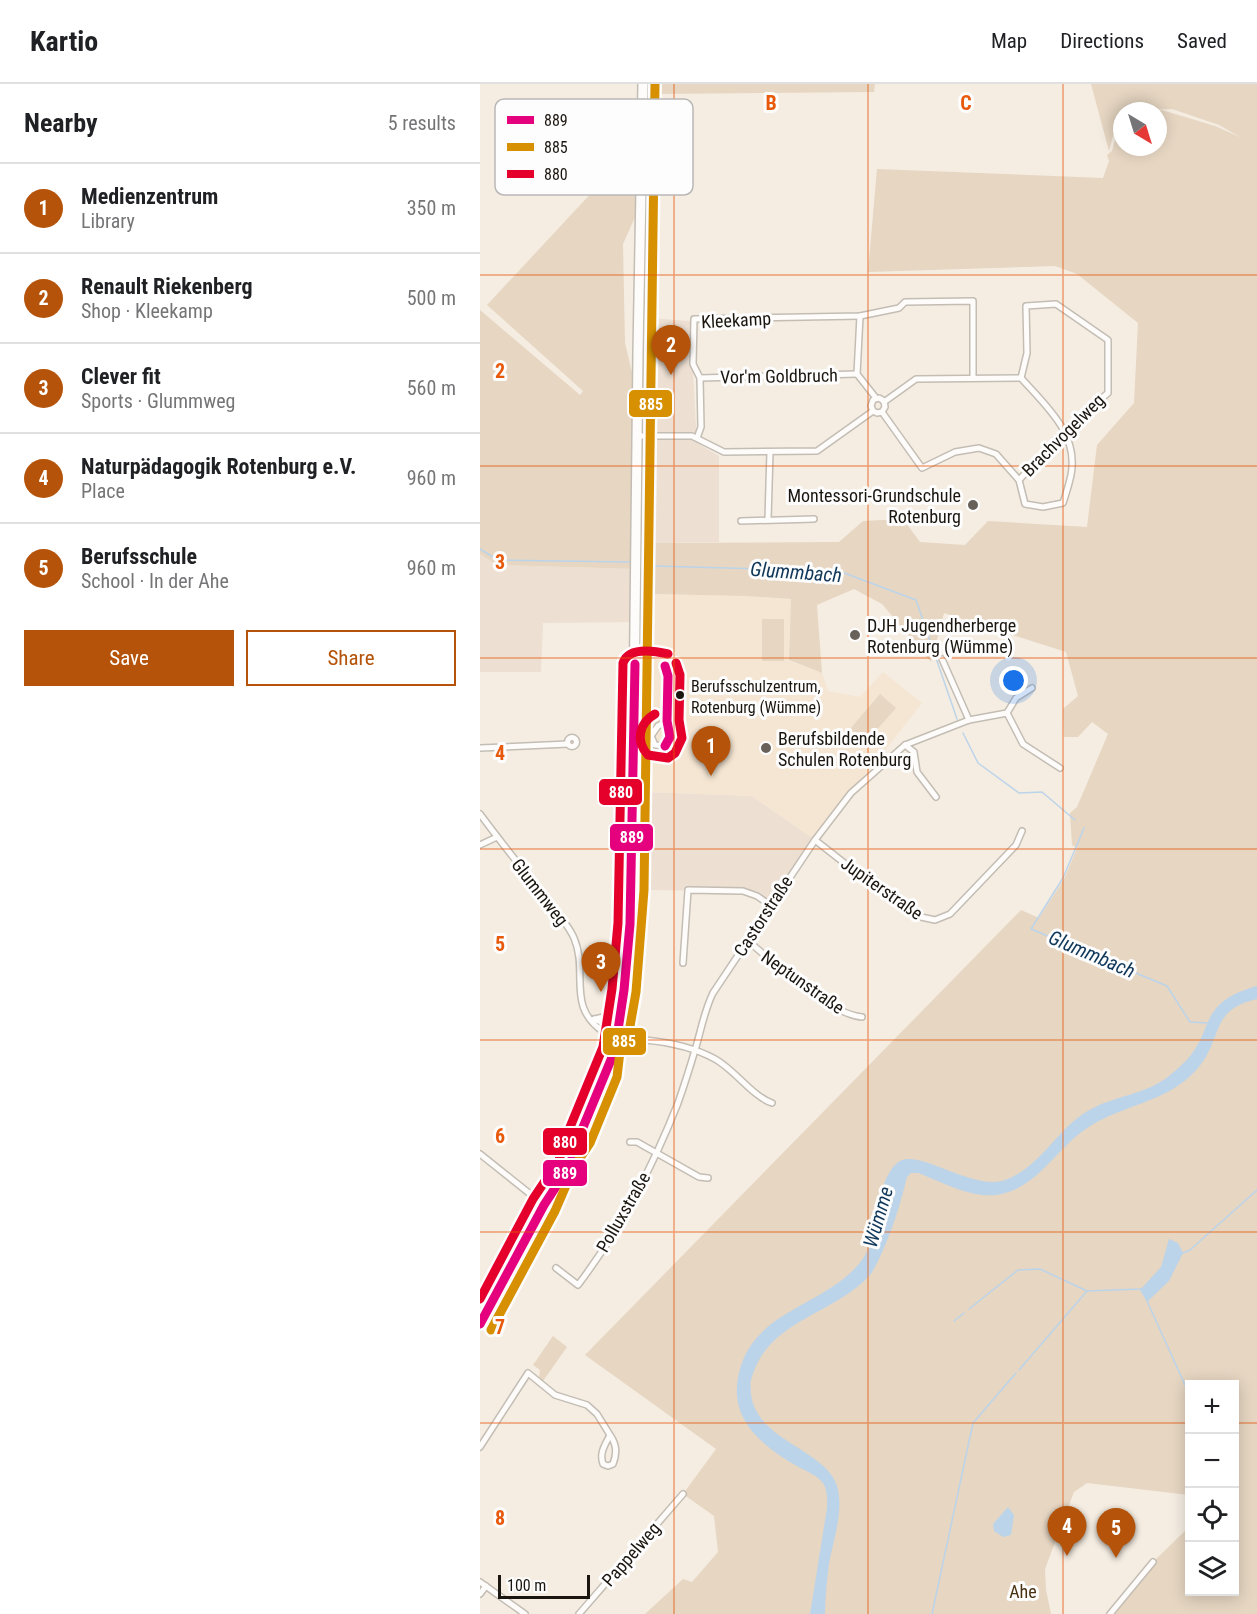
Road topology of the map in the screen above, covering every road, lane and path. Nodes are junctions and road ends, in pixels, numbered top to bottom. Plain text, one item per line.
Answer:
1 (643, 84) edge
2 (643, 99) edge
3 (641, 195) edge
4 (860, 316) junction
5 (857, 374) junction
6 (700, 378) junction
7 (973, 378) junction
8 (1021, 378) junction
9 (876, 398) junction
10 (884, 402) junction
11 (873, 411) junction
12 (882, 412) junction
13 (1065, 430) junction
14 (638, 436) junction
15 (697, 438) junction
16 (770, 452) junction
17 (1019, 480) junction
18 (768, 519) junction
19 (814, 519) dead end
20 (741, 520) dead end
21 (942, 659) dead end
22 (665, 666) dead end
23 (1032, 688) dead end
24 (1007, 713) junction
25 (969, 720) junction
26 (668, 721) junction
27 (568, 744) dead end
28 (905, 745) junction
29 (480, 748) edge
30 (1060, 768) dead end
31 (936, 797) dead end
32 (480, 814) edge
33 (1022, 831) dead end
34 (497, 837) junction
35 (815, 840) junction
36 (480, 845) edge
37 (770, 905) junction
38 (747, 940) junction
39 (683, 963) dead end
40 (623, 998) junction
41 (586, 1014) junction
42 (862, 1017) dead end
43 (594, 1019) junction
44 (616, 1035) junction
45 (645, 1040) junction
46 (695, 1050) junction
47 (772, 1103) dead end
48 (630, 1142) dead end
49 (656, 1152) junction
50 (480, 1154) edge
51 (708, 1178) dead end
52 (544, 1205) junction
53 (556, 1268) dead end
54 (480, 1324) edge
55 (610, 1435) junction
56 (480, 1447) edge
57 (683, 1494) dead end
58 (1153, 1562) dead end
59 (480, 1582) edge
60 (486, 1586) junction
61 (480, 1594) edge
62 (525, 1614) edge
63 (579, 1614) edge
64 (1110, 1614) edge

1 - 2 main road
3 - 14 main road
4 - 5 street
4 - 6 street, Kleekamp
4 - 7 street
5 - 6 street, Vor'm Goldbruch
5 - 9 street
6 - 15 street, Kleekamp
7 - 8 street
7 - 10 street
8 - 13 street
8 - 13 street, Brachvogelweg
9 - 10 street
9 - 11 street
10 - 12 street
11 - 12 street
11 - 16 street
12 - 17 street
13 - 17 street, Brachvogelweg
13 - 17 street
14 - 15 street
14 - 40 main road
15 - 16 street
16 - 18 street
18 - 19 street
18 - 20 street
21 - 25 street
22 - 26 street
23 - 24 street
24 - 25 street
24 - 30 street
25 - 28 street
26 - 26 street
27 - 29 street
28 - 31 street
28 - 35 street, Castorstraße
32 - 34 street, Glummweg
33 - 35 street, Jupiterstraße
34 - 36 street
34 - 41 street, Glummweg
35 - 37 street, Castorstraße
37 - 38 street, Castorstraße
37 - 39 street
38 - 42 street, Neptunstraße
38 - 46 street, Castorstraße
40 - 43 street
40 - 44 main road
41 - 43 street
41 - 44 street
43 - 44 street
44 - 45 street
44 - 45 street
44 - 52 main road
45 - 46 street
46 - 47 street
46 - 49 street, Polluxstraße
48 - 49 street
49 - 51 street
49 - 53 street, Polluxstraße
50 - 52 street
52 - 54 main road
55 - 55 street
55 - 56 street
57 - 63 street, Pappelweg
58 - 64 street
59 - 60 street
60 - 61 street
60 - 62 street

